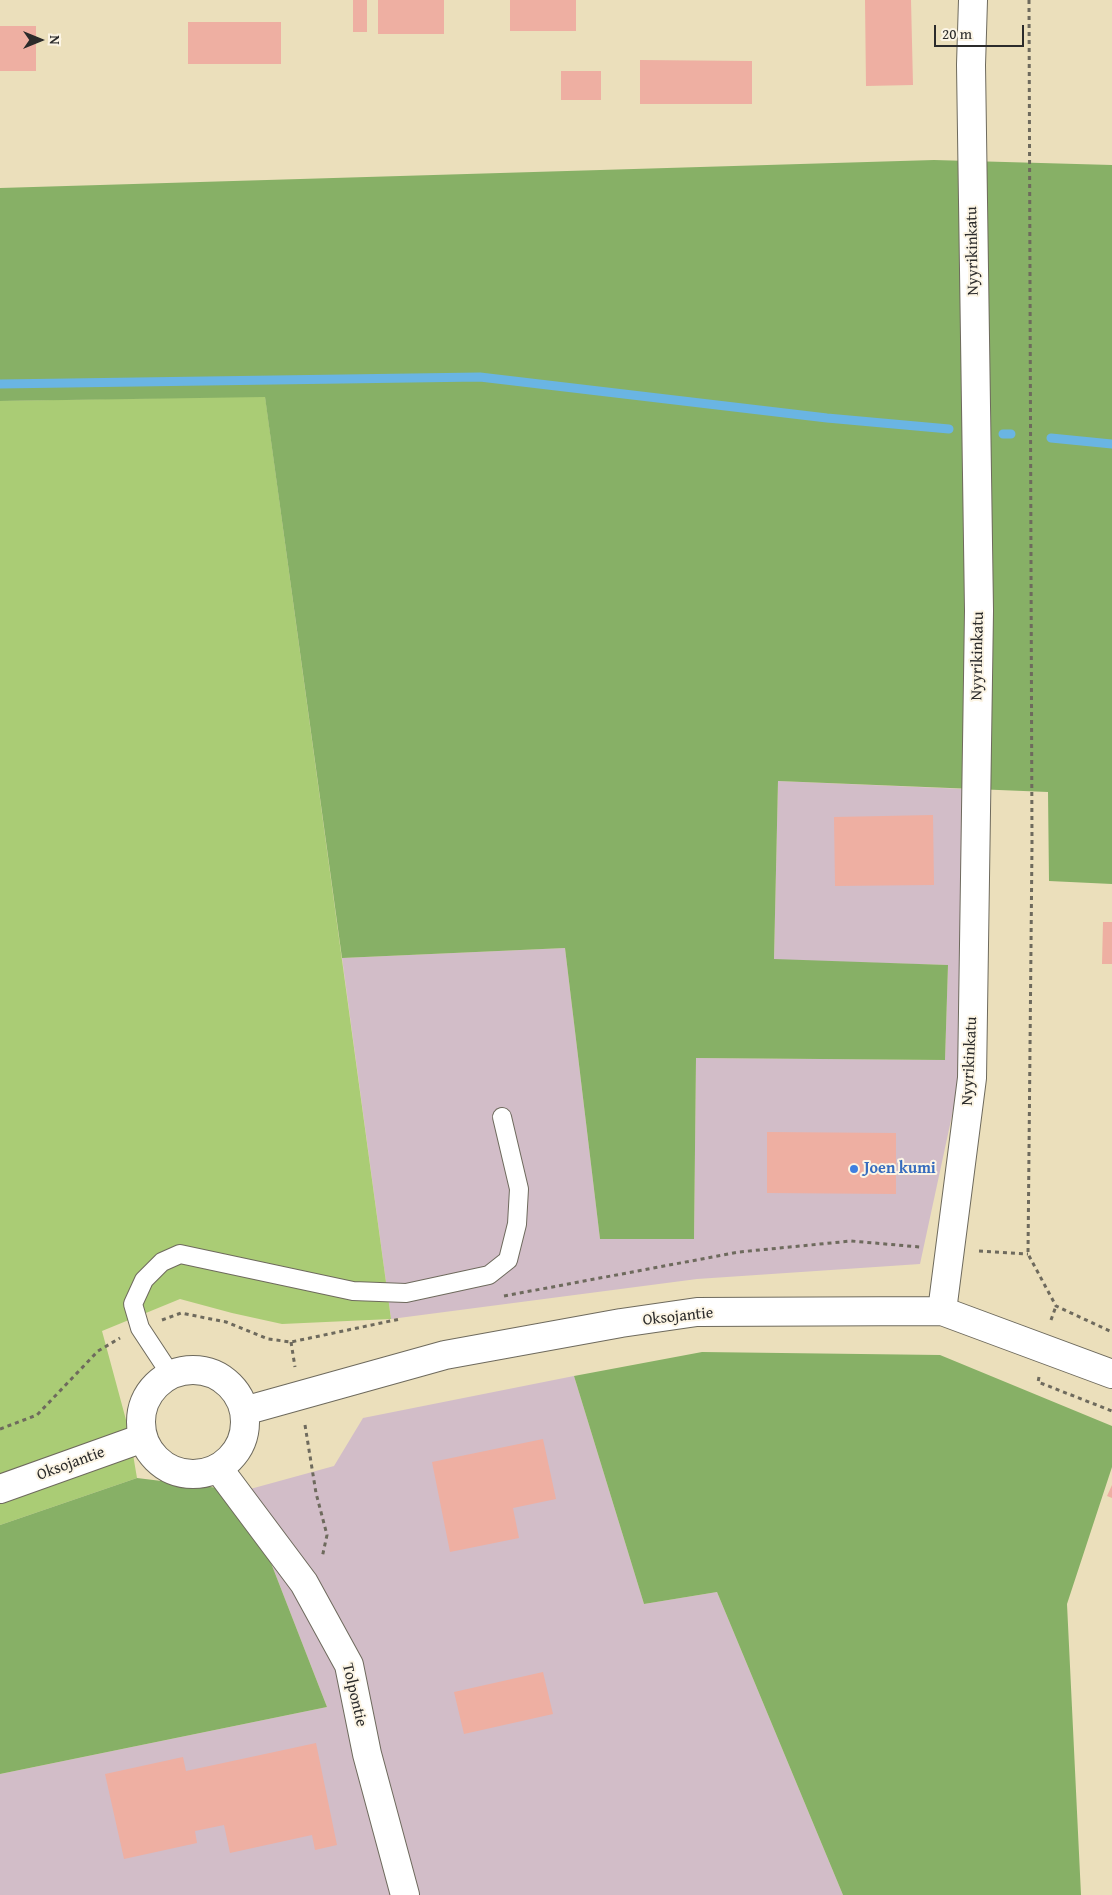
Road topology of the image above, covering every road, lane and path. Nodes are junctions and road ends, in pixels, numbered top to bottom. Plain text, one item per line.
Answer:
1 (973, 0) edge
2 (1029, 0) edge
3 (502, 1117) dead end
4 (951, 1249) junction
5 (1028, 1254) junction
6 (496, 1298) dead end
7 (942, 1311) junction
8 (402, 1318) dead end
9 (140, 1328) junction
10 (1112, 1332) edge
11 (291, 1342) junction
12 (1112, 1374) edge
13 (171, 1375) junction
14 (300, 1395) junction
15 (244, 1411) junction
16 (0, 1429) edge
17 (143, 1438) junction
18 (218, 1468) junction
19 (0, 1490) edge
20 (304, 1582) junction
21 (405, 1895) edge

1 - 4 street, Nyyrikinkatu
2 - 5 path
3 - 9 lane
4 - 5 path
4 - 6 path
4 - 7 street, Nyyrikinkatu
5 - 10 path
7 - 12 street, Oksojantie
7 - 14 street, Oksojantie
8 - 11 path
9 - 11 path
9 - 13 lane
9 - 16 path
11 - 14 path
13 - 15 street
13 - 17 street
14 - 15 street, Oksojantie
14 - 20 path
15 - 18 street
17 - 18 street
17 - 19 street, Oksojantie
18 - 20 street, Tolpontie
20 - 21 street, Tolpontie

